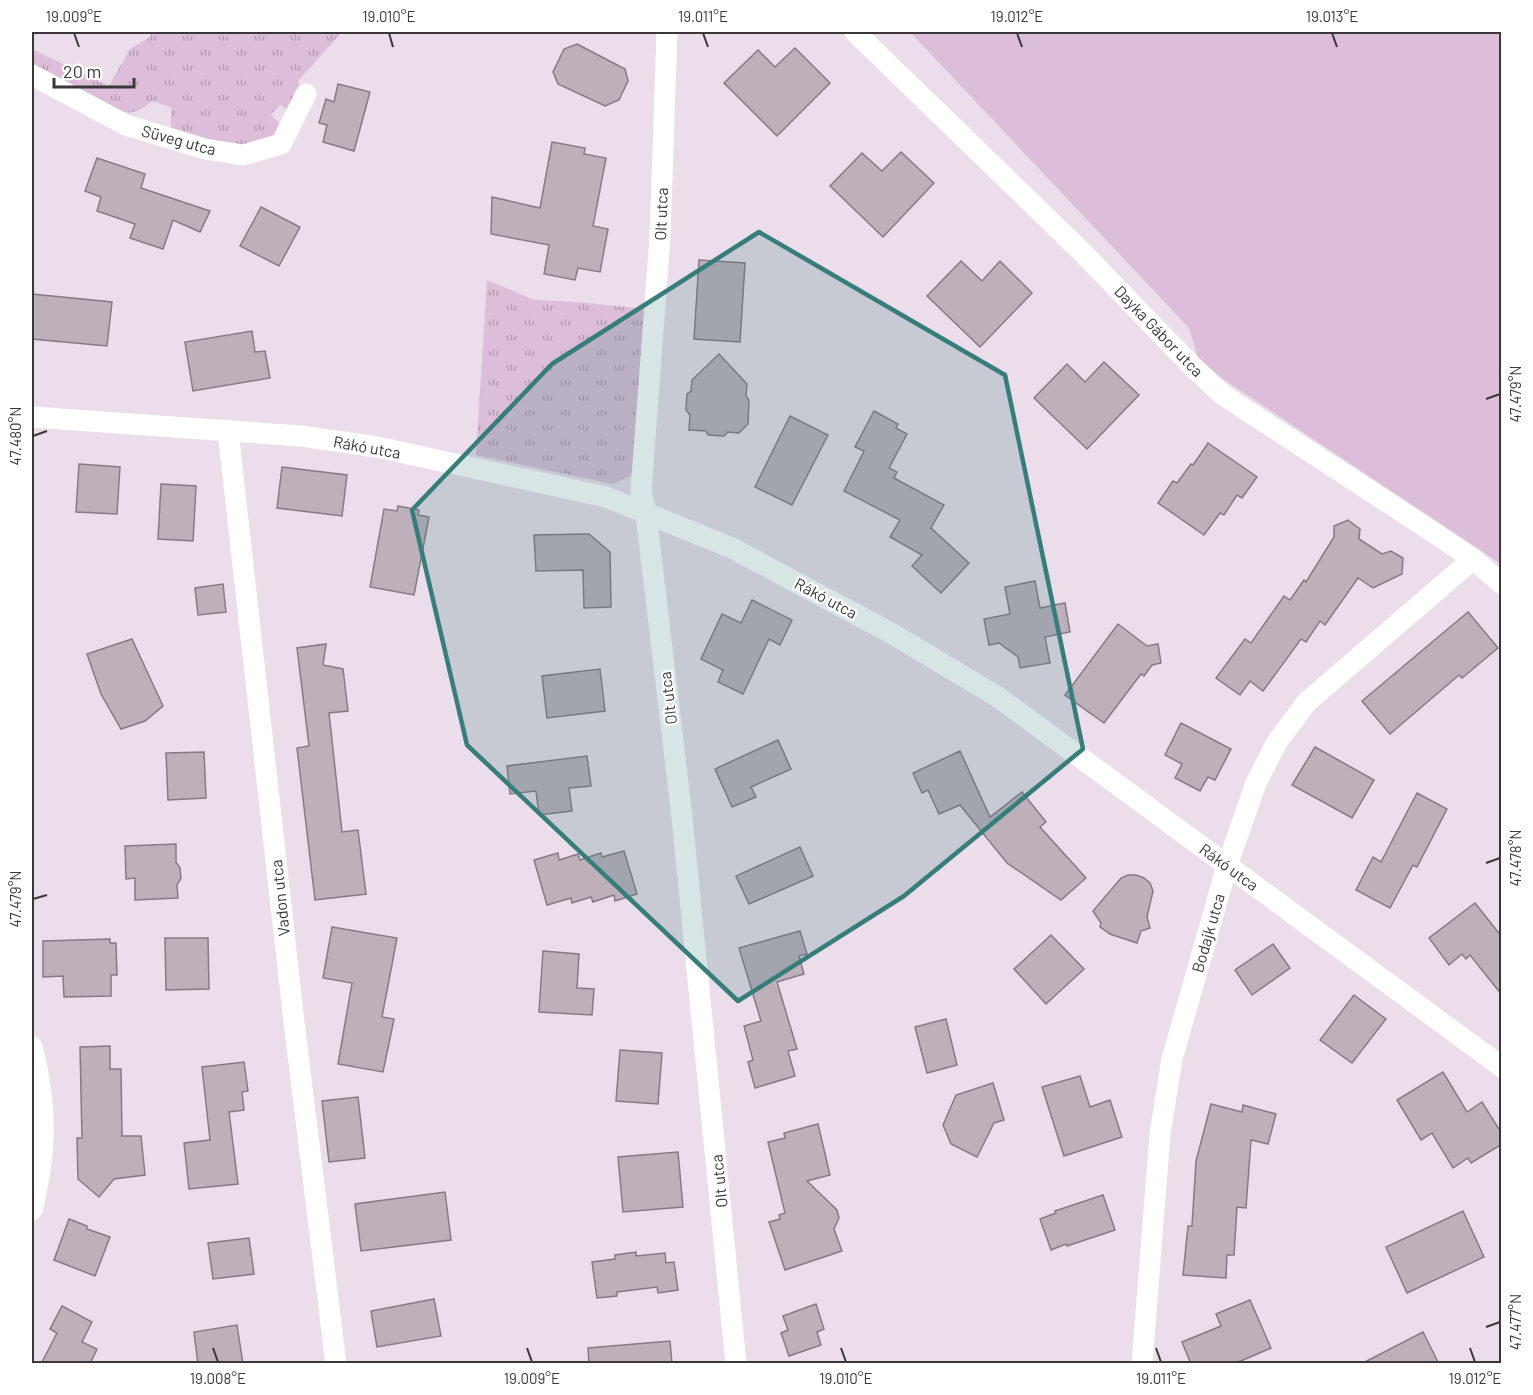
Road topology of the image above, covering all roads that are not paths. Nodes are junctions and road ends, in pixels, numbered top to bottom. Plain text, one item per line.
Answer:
1 (667, 32) edge
2 (855, 32) edge
3 (32, 75) edge
4 (306, 94) dead end
5 (32, 417) edge
6 (228, 431) junction
7 (646, 514) junction
8 (1473, 559) junction
9 (1502, 584) edge
10 (1227, 866) junction
11 (32, 1047) edge
12 (1502, 1067) edge
13 (32, 1210) edge
14 (336, 1364) edge
15 (736, 1364) edge
16 (1142, 1364) edge

1 - 7 street, Olt utca
2 - 8 street, Dayka Gábor utca
3 - 4 street, Süveg utca
5 - 6 street, Rákó utca
6 - 7 street, Rákó utca
6 - 14 street, Vadon utca
7 - 10 street, Rákó utca
7 - 15 street, Olt utca
8 - 9 street, Dayka Gábor utca
8 - 10 street, Bodajk utca
10 - 12 street, Rákó utca
10 - 16 street, Bodajk utca
11 - 13 street

